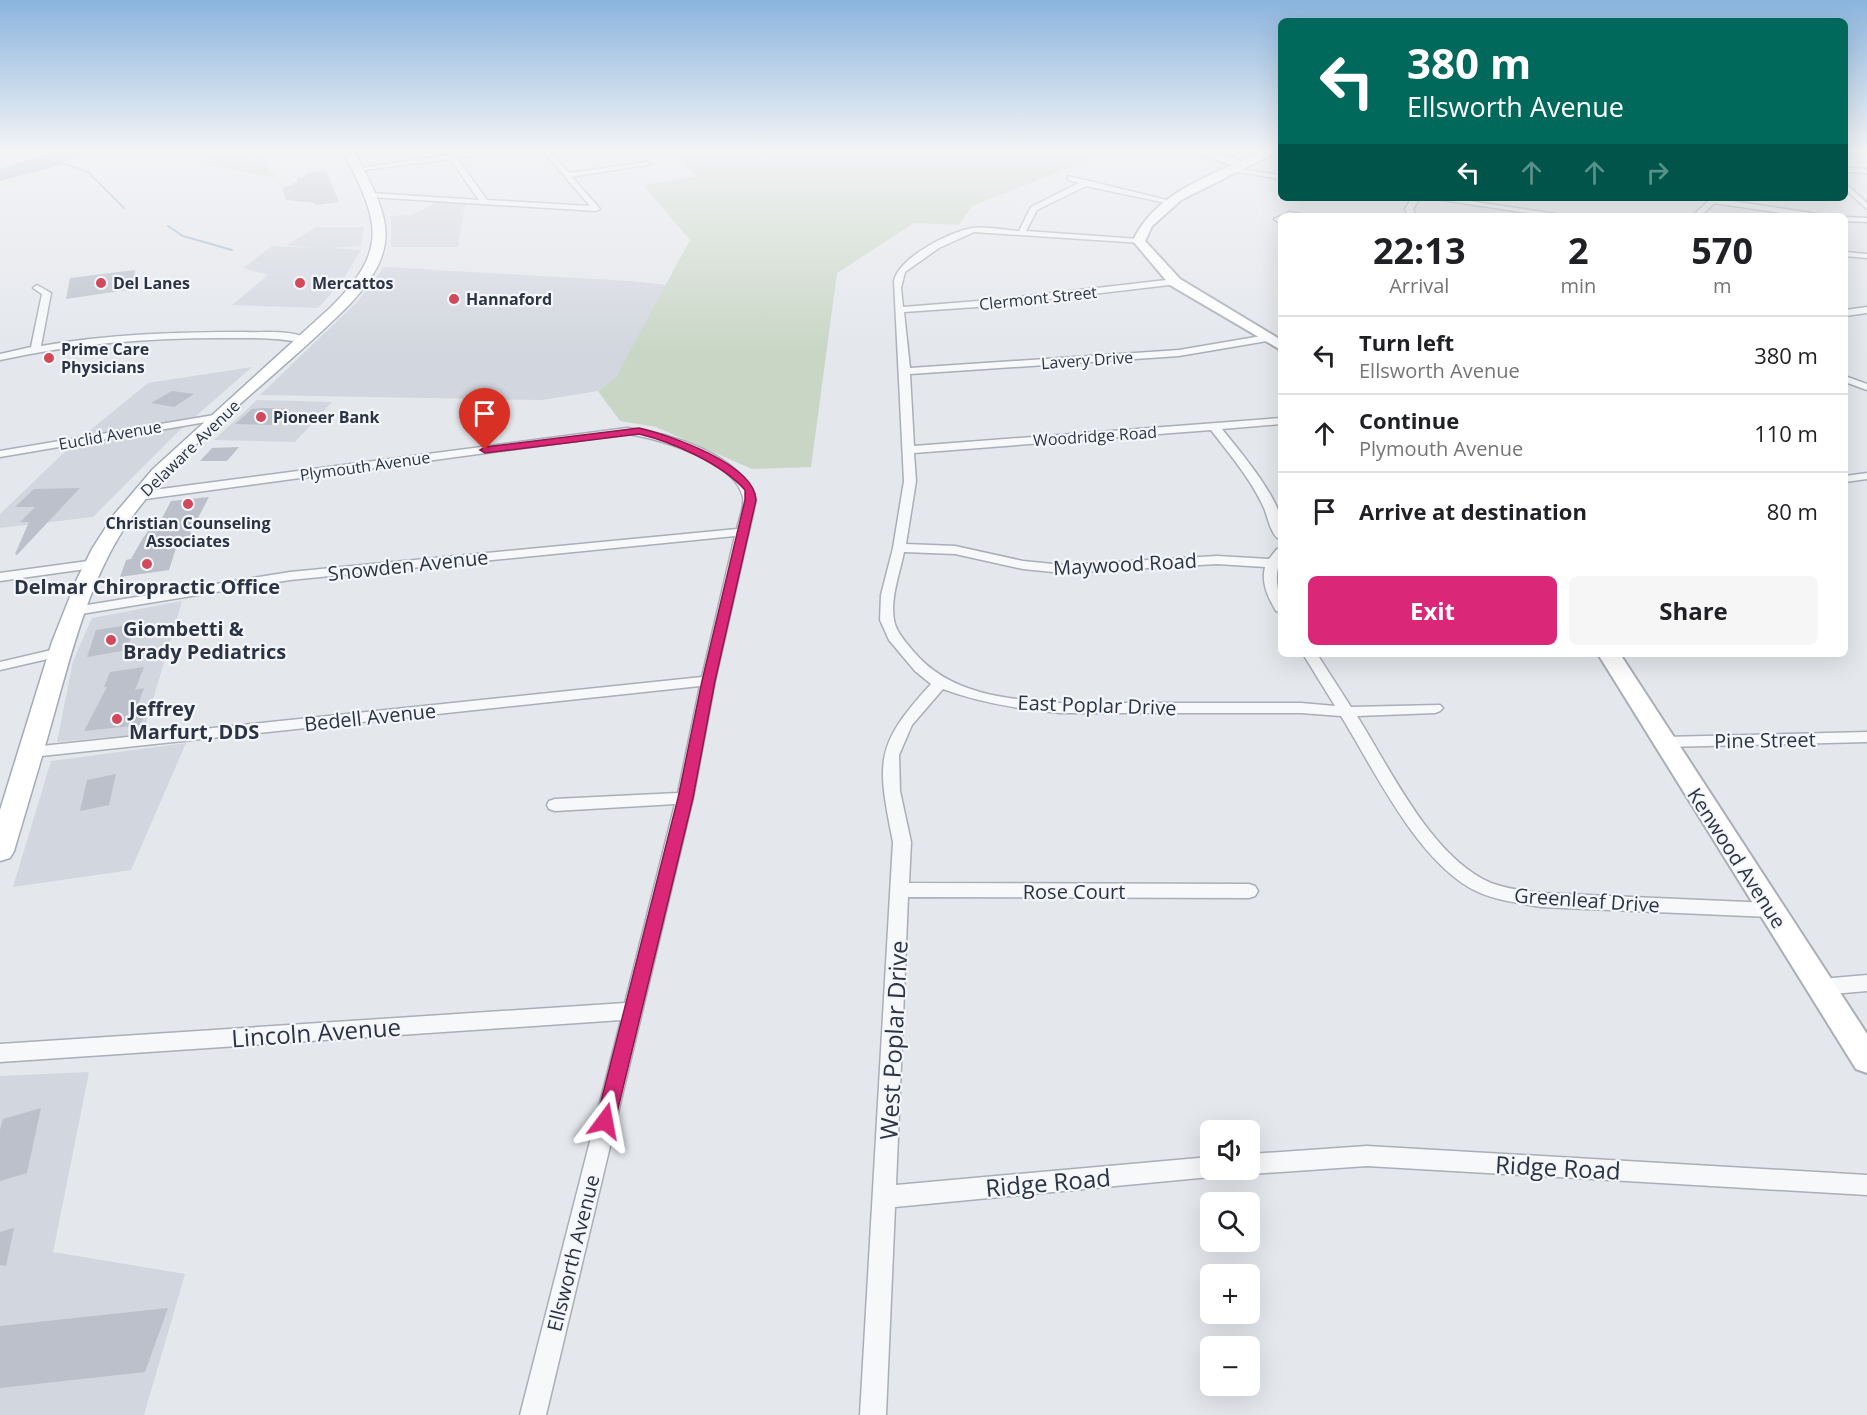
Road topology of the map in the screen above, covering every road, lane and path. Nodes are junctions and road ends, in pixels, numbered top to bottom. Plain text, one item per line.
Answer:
1 (378, 217) edge
2 (1030, 217) edge
3 (1156, 217) edge
4 (1848, 219) edge
5 (1867, 220) edge
6 (1022, 232) junction
7 (1139, 241) junction
8 (1848, 254) edge
9 (1867, 256) edge
10 (1175, 282) junction
11 (37, 288) dead end
12 (900, 310) junction
13 (1867, 310) edge
14 (1848, 313) edge
15 (1267, 338) junction
16 (304, 339) junction
17 (1278, 344) edge
18 (36, 348) junction
19 (0, 357) edge
20 (904, 371) junction
21 (1848, 379) edge
22 (1867, 387) edge
23 (220, 417) junction
24 (1278, 421) edge
25 (1215, 427) junction
26 (627, 431) joint
27 (909, 450) junction
28 (0, 454) edge
29 (1867, 476) edge
30 (1848, 479) edge
31 (138, 496) junction
32 (1278, 526) edge
33 (742, 532) junction
34 (899, 548) junction
35 (95, 564) junction
36 (1276, 564) edge
37 (0, 578) edge
38 (1278, 601) edge
39 (75, 610) junction
40 (60, 652) junction
41 (1312, 657) edge
42 (1611, 657) edge
43 (0, 666) edge
44 (708, 681) junction
45 (940, 683) junction
46 (1435, 708) dead end
47 (1346, 712) junction
48 (1867, 737) edge
49 (1663, 742) junction
50 (32, 752) junction
51 (685, 798) junction
52 (555, 805) dead end
53 (0, 851) edge
54 (899, 890) junction
55 (1249, 891) dead end
56 (1770, 910) junction
57 (1867, 983) edge
58 (1821, 987) junction
59 (631, 1011) junction
60 (0, 1053) edge
61 (1867, 1059) edge
62 (1260, 1163) edge
63 (1200, 1168) edge
64 (1867, 1185) edge
65 (886, 1197) junction
66 (532, 1415) edge
67 (873, 1415) edge

1 - 16 main road, Delaware Avenue
2 - 6 street
3 - 7 street
4 - 5 street
6 - 7 street
6 - 12 street, East Poplar Drive
7 - 10 street
8 - 9 street
10 - 12 street, Clermont Street
10 - 15 street
11 - 18 street
12 - 20 street, East Poplar Drive
13 - 14 street
15 - 17 street
15 - 20 street, Lavery Drive
16 - 18 street
16 - 23 main road, Delaware Avenue
18 - 19 street
20 - 27 street, East Poplar Drive
21 - 22 street
23 - 28 street, Euclid Avenue
23 - 31 main road, Delaware Avenue
24 - 25 street, Woodridge Road
25 - 27 street, Woodridge Road
25 - 32 street
26 - 31 street, Plymouth Avenue
26 - 33 street, Ellsworth Avenue
27 - 34 street, East Poplar Drive
29 - 30 street
31 - 35 main road, Delaware Avenue
33 - 39 street, Snowden Avenue
33 - 44 street, Ellsworth Avenue
34 - 36 street, Maywood Road
34 - 45 street, East Poplar Drive
35 - 37 street
35 - 39 main road, Delaware Avenue
36 - 38 street
39 - 40 main road, Delaware Avenue
40 - 43 street
40 - 50 main road, Delaware Avenue
41 - 47 street, Greenleaf Drive
42 - 49 street, Kenwood Avenue
44 - 50 street, Bedell Avenue
44 - 51 street, Ellsworth Avenue
45 - 47 street, East Poplar Drive
45 - 54 street, West Poplar Drive
46 - 47 street, East Poplar Drive
47 - 56 street, Greenleaf Drive
48 - 49 street, Pine Street
49 - 56 street, Kenwood Avenue
50 - 53 main road, Delaware Avenue
51 - 52 street
51 - 59 street, Ellsworth Avenue
54 - 55 street, Rose Court
54 - 65 street, West Poplar Drive
56 - 58 street, Kenwood Avenue
57 - 58 street
58 - 61 street, Kenwood Avenue
59 - 60 street, Lincoln Avenue
59 - 66 street, Ellsworth Avenue
62 - 64 street, Ridge Road
63 - 65 street, Ridge Road
65 - 67 street, West Poplar Drive

